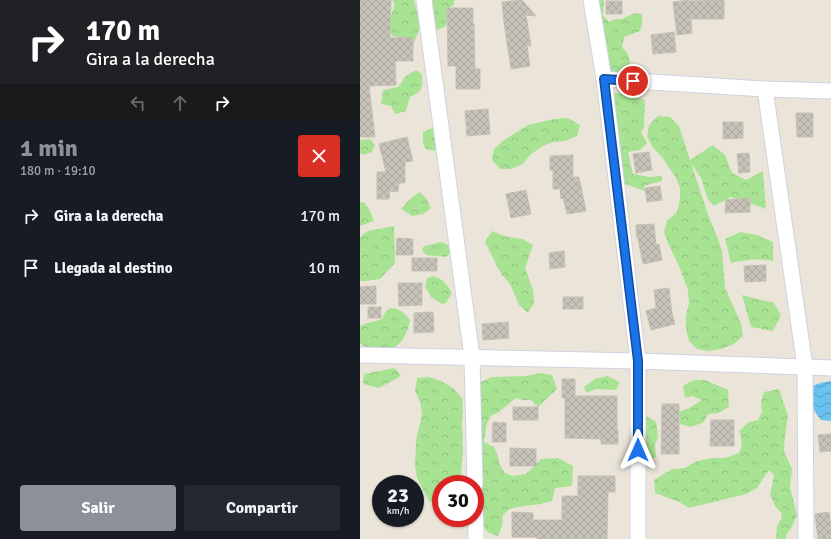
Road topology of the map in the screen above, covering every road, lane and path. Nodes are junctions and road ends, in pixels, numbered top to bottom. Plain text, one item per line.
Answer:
1 (424, 0) edge
2 (591, 0) edge
3 (604, 79) junction
4 (765, 90) junction
5 (831, 91) edge
6 (360, 355) edge
7 (472, 357) junction
8 (638, 361) junction
9 (804, 367) junction
10 (831, 368) edge
11 (475, 475) edge
12 (476, 527) edge
13 (476, 539) edge
14 (638, 539) edge
15 (806, 539) edge

1 - 7 street
2 - 3 street
3 - 4 street
3 - 8 street
4 - 5 street
4 - 9 street
6 - 7 street
7 - 8 street
7 - 11 street
8 - 9 street
8 - 14 street
9 - 10 street
9 - 15 street
12 - 13 street

